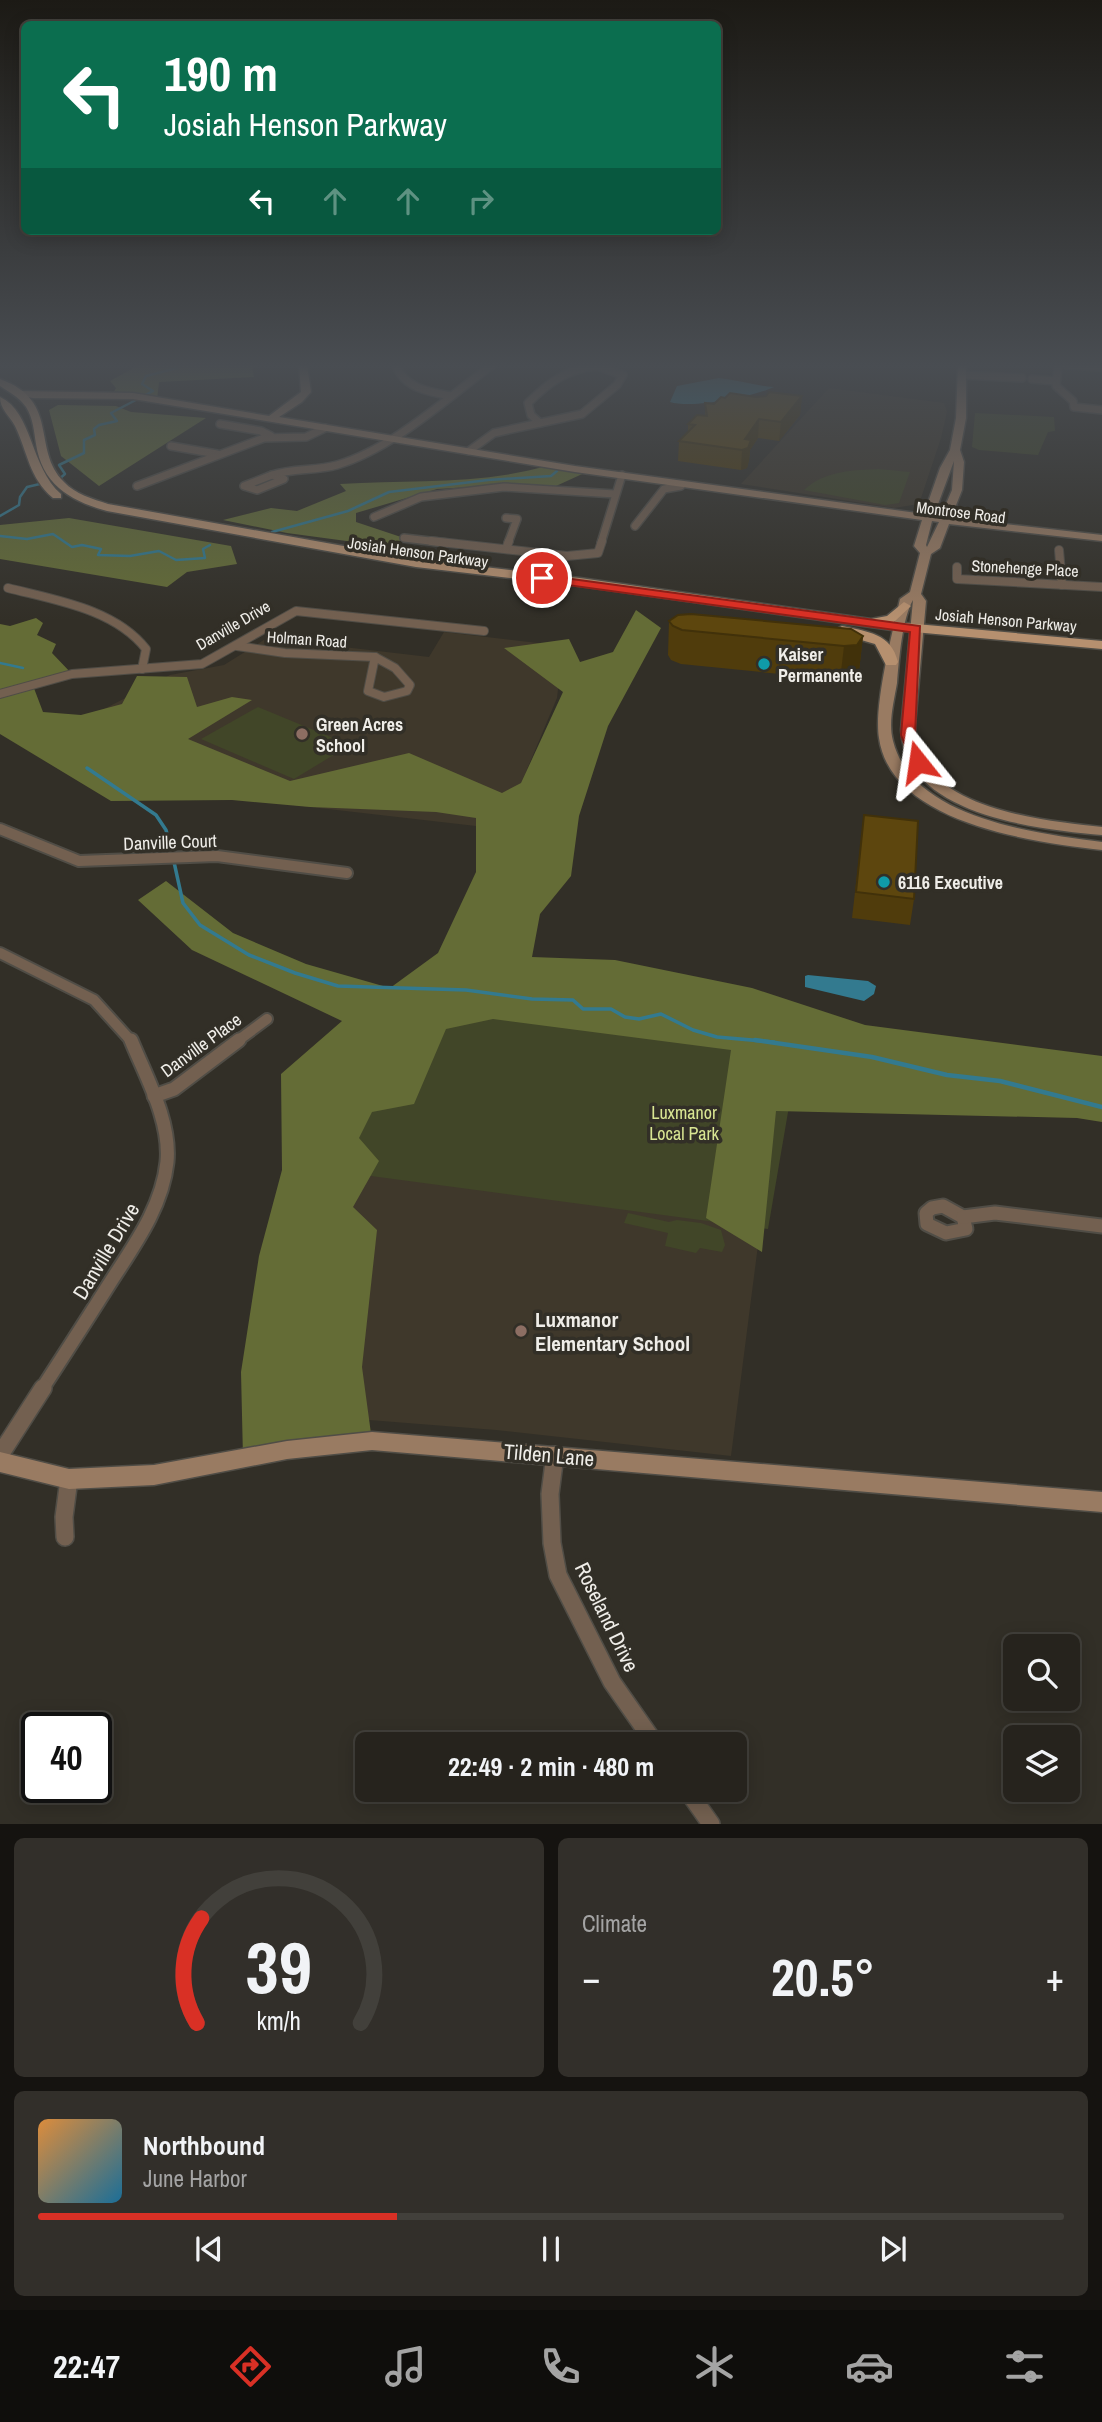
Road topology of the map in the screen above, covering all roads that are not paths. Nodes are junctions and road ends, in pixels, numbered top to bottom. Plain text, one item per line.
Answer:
1 (29, 450) edge
2 (44, 450) edge
3 (196, 450) edge
4 (231, 450) edge
5 (372, 450) edge
6 (463, 450) edge
7 (955, 450) joint
8 (469, 451) joint
9 (220, 454) junction
10 (271, 475) dead end
11 (622, 475) junction
12 (658, 484) junction
13 (137, 486) dead end
14 (615, 494) junction
15 (374, 517) dead end
16 (506, 518) dead end
17 (944, 523) junction
18 (926, 525) junction
19 (635, 526) dead end
20 (404, 538) dead end
21 (1102, 540) edge
22 (506, 549) junction
23 (1059, 550) dead end
24 (926, 552) junction
25 (957, 567) dead end
26 (1062, 584) junction
27 (1102, 587) edge
28 (8, 588) dead end
29 (915, 594) junction
30 (673, 606) junction
31 (904, 606) junction
32 (762, 609) junction
33 (866, 623) junction
34 (842, 630) junction
35 (484, 631) dead end
36 (898, 632) junction
37 (915, 634) junction
38 (1102, 645) edge
39 (237, 646) junction
40 (1102, 656) edge
41 (374, 657) junction
42 (891, 662) junction
43 (142, 669) junction
44 (0, 694) edge
45 (886, 719) junction
46 (909, 719) junction
47 (0, 829) edge
48 (1102, 831) edge
49 (1102, 846) edge
50 (346, 873) dead end
51 (0, 953) edge
52 (267, 1018) dead end
53 (154, 1096) junction
54 (963, 1217) dead end
55 (1102, 1226) edge
56 (0, 1455) edge
57 (555, 1455) junction
58 (0, 1462) edge
59 (69, 1479) junction
60 (1102, 1502) edge
61 (65, 1537) dead end
62 (647, 1732) edge
63 (695, 1802) edge
64 (711, 1824) edge

1 - 30 main road, Josiah Henson Parkway
2 - 32 main road, Josiah Henson Parkway
3 - 9 street
4 - 9 street
5 - 10 street
6 - 8 street, Montrose Road
7 - 17 street
7 - 18 street
8 - 11 street, Montrose Road
9 - 13 street
11 - 12 street, Montrose Road
11 - 14 street
12 - 18 street, Montrose Road
12 - 18 street, Montrose Road
12 - 19 street
14 - 15 street
14 - 22 street
16 - 22 street
17 - 18 street, Montrose Road
17 - 21 street, Montrose Road
17 - 24 street
18 - 24 street
20 - 22 street
23 - 26 street
24 - 29 street
25 - 26 street, Stonehenge Place
26 - 27 street, Stonehenge Place
28 - 43 street
29 - 31 street
29 - 37 street
30 - 32 main road
30 - 34 main road, Josiah Henson Parkway
31 - 33 main road
31 - 36 street
32 - 33 main road, Josiah Henson Parkway
33 - 36 main road, Josiah Henson Parkway
34 - 36 main road, Josiah Henson Parkway
34 - 42 main road
35 - 39 street, Danville Drive
36 - 37 main road, Josiah Henson Parkway
36 - 42 street
37 - 38 main road, Josiah Henson Parkway
37 - 40 main road, Josiah Henson Parkway
37 - 46 street
39 - 41 street, Holman Road
39 - 43 street, Danville Drive
41 - 41 street
42 - 45 street
43 - 44 street, Danville Drive
45 - 46 street
45 - 49 street
46 - 48 street
47 - 50 street, Danville Court
51 - 53 street, Danville Drive
52 - 53 street, Danville Place
53 - 56 street, Danville Drive
54 - 55 street
57 - 59 street, Tilden Lane
57 - 60 street, Tilden Lane
57 - 62 street, Roseland Drive
58 - 59 street, Tilden Lane
59 - 61 street
63 - 64 street

